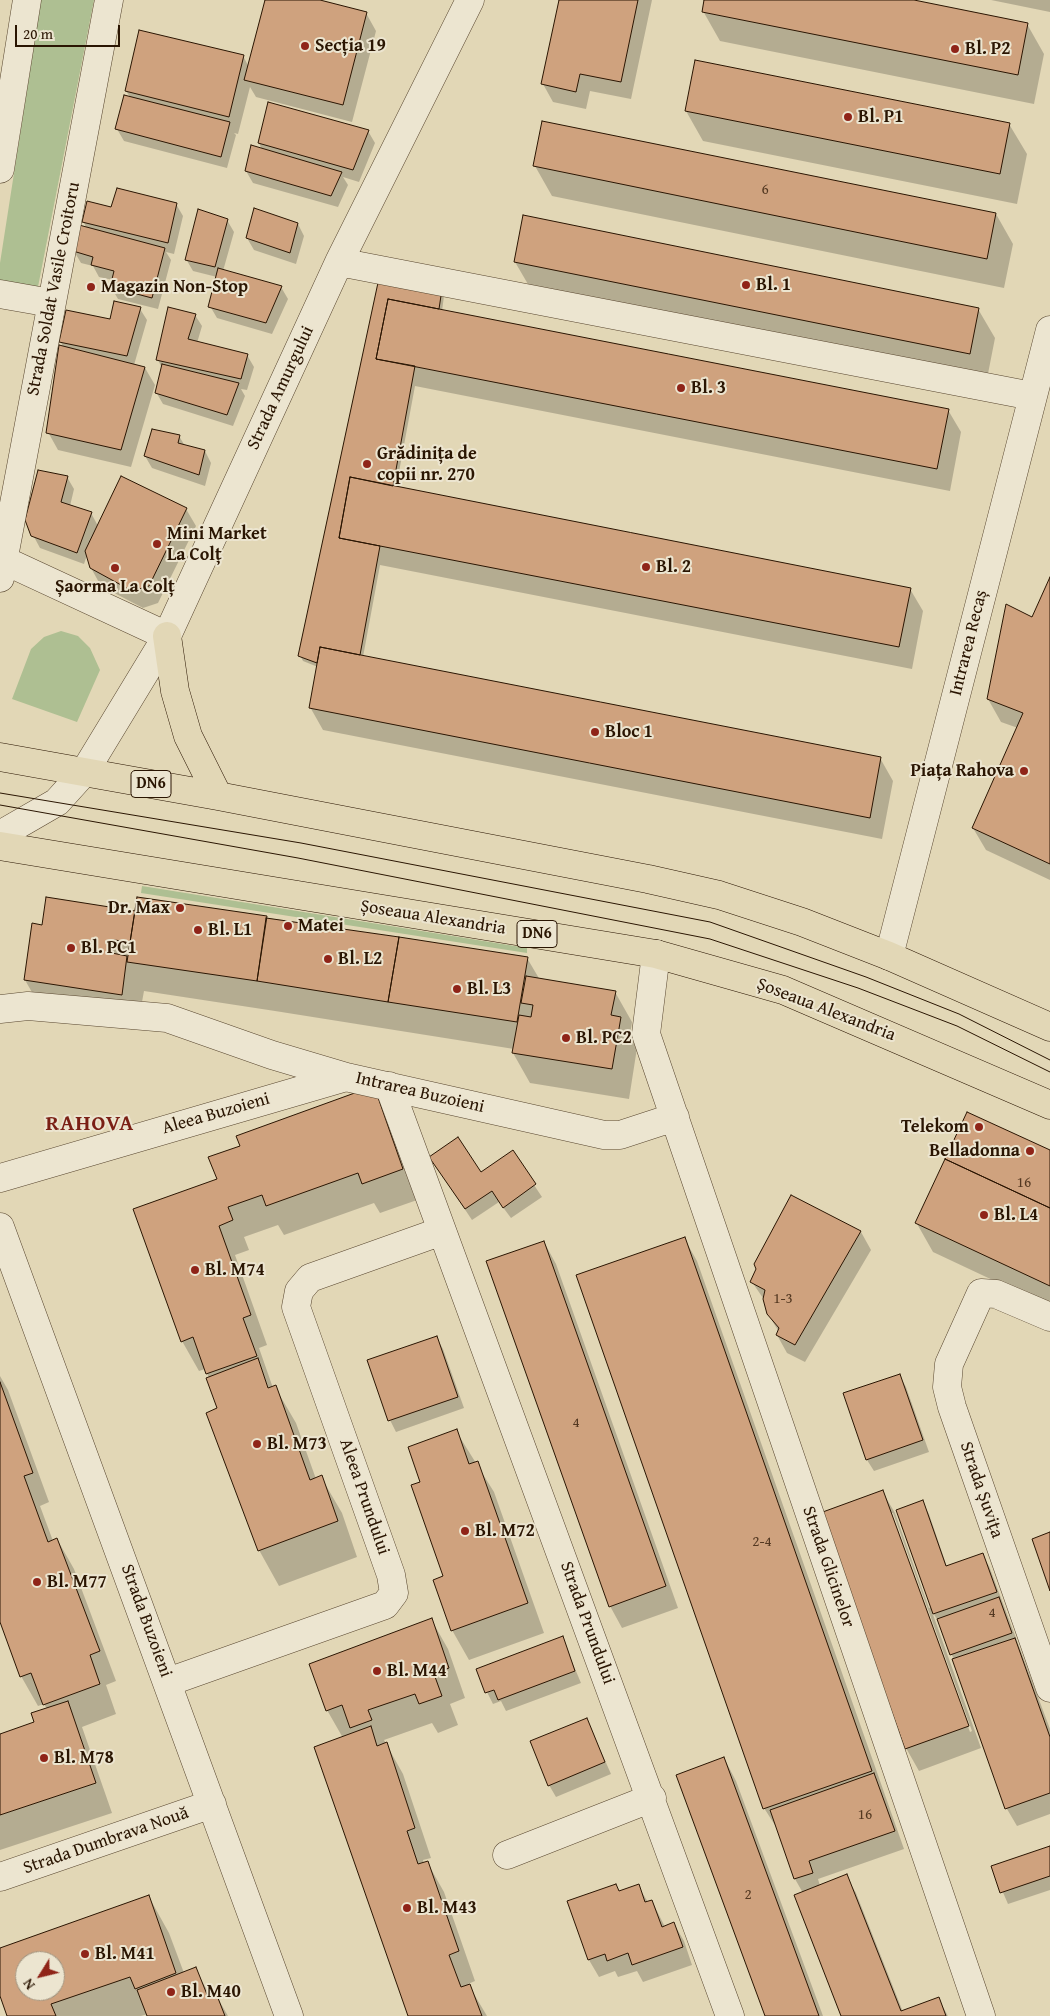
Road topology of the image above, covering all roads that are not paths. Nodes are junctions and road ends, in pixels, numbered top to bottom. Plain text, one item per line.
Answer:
1 (27, 0) edge
2 (109, 0) edge
3 (470, 0) edge
4 (4, 122) edge
5 (0, 169) edge
6 (339, 262) junction
7 (0, 294) edge
8 (51, 303) junction
9 (1050, 330) edge
10 (1032, 396) junction
11 (2, 569) edge
12 (167, 636) junction
13 (0, 757) edge
14 (85, 771) junction
15 (218, 796) junction
16 (0, 835) edge
17 (0, 846) edge
18 (656, 954) junction
19 (889, 956) junction
20 (0, 1009) edge
21 (1050, 1027) edge
22 (346, 1076) junction
23 (389, 1086) junction
24 (1050, 1105) edge
25 (675, 1117) junction
26 (0, 1178) edge
27 (0, 1227) edge
28 (442, 1231) junction
29 (1050, 1317) edge
30 (168, 1682) junction
31 (1050, 1688) edge
32 (652, 1798) junction
33 (212, 1804) junction
34 (507, 1855) dead end
35 (0, 1877) edge
36 (289, 2016) edge
37 (730, 2016) edge
38 (981, 2016) edge

1 - 4 street
2 - 8 street, Strada Soldat Vasile Croitoru
3 - 6 street, Strada Amurgului
4 - 5 street
6 - 10 street
6 - 12 street, Strada Amurgului
7 - 8 street
8 - 11 street, Strada Soldat Vasile Croitoru
9 - 10 street, Intrarea Recaș
10 - 19 street, Intrarea Recaș
11 - 12 street
12 - 14 street, Strada Amurgului
12 - 15 main road
13 - 14 main road, DN6
14 - 15 main road, DN6
14 - 16 street, Strada Amurgului
15 - 19 main road, DN6
17 - 18 main road, Șoseaua Alexandria / DN6
18 - 24 main road, Șoseaua Alexandria / DN6
18 - 25 street
19 - 21 main road, DN6
20 - 22 street, Intrarea Buzoieni
22 - 23 street, Intrarea Buzoieni
22 - 26 street, Aleea Buzoieni
23 - 25 street, Intrarea Buzoieni
23 - 28 street, Strada Prundului
25 - 38 street, Strada Glicinelor
27 - 30 street, Strada Buzoieni
28 - 30 street, Aleea Prundului
28 - 32 street, Strada Prundului
29 - 31 street, Strada Șuvița
30 - 33 street, Strada Buzoieni
32 - 34 street
32 - 37 street, Strada Prundului
33 - 35 street, Strada Dumbrava Nouă
33 - 36 street, Strada Buzoieni

